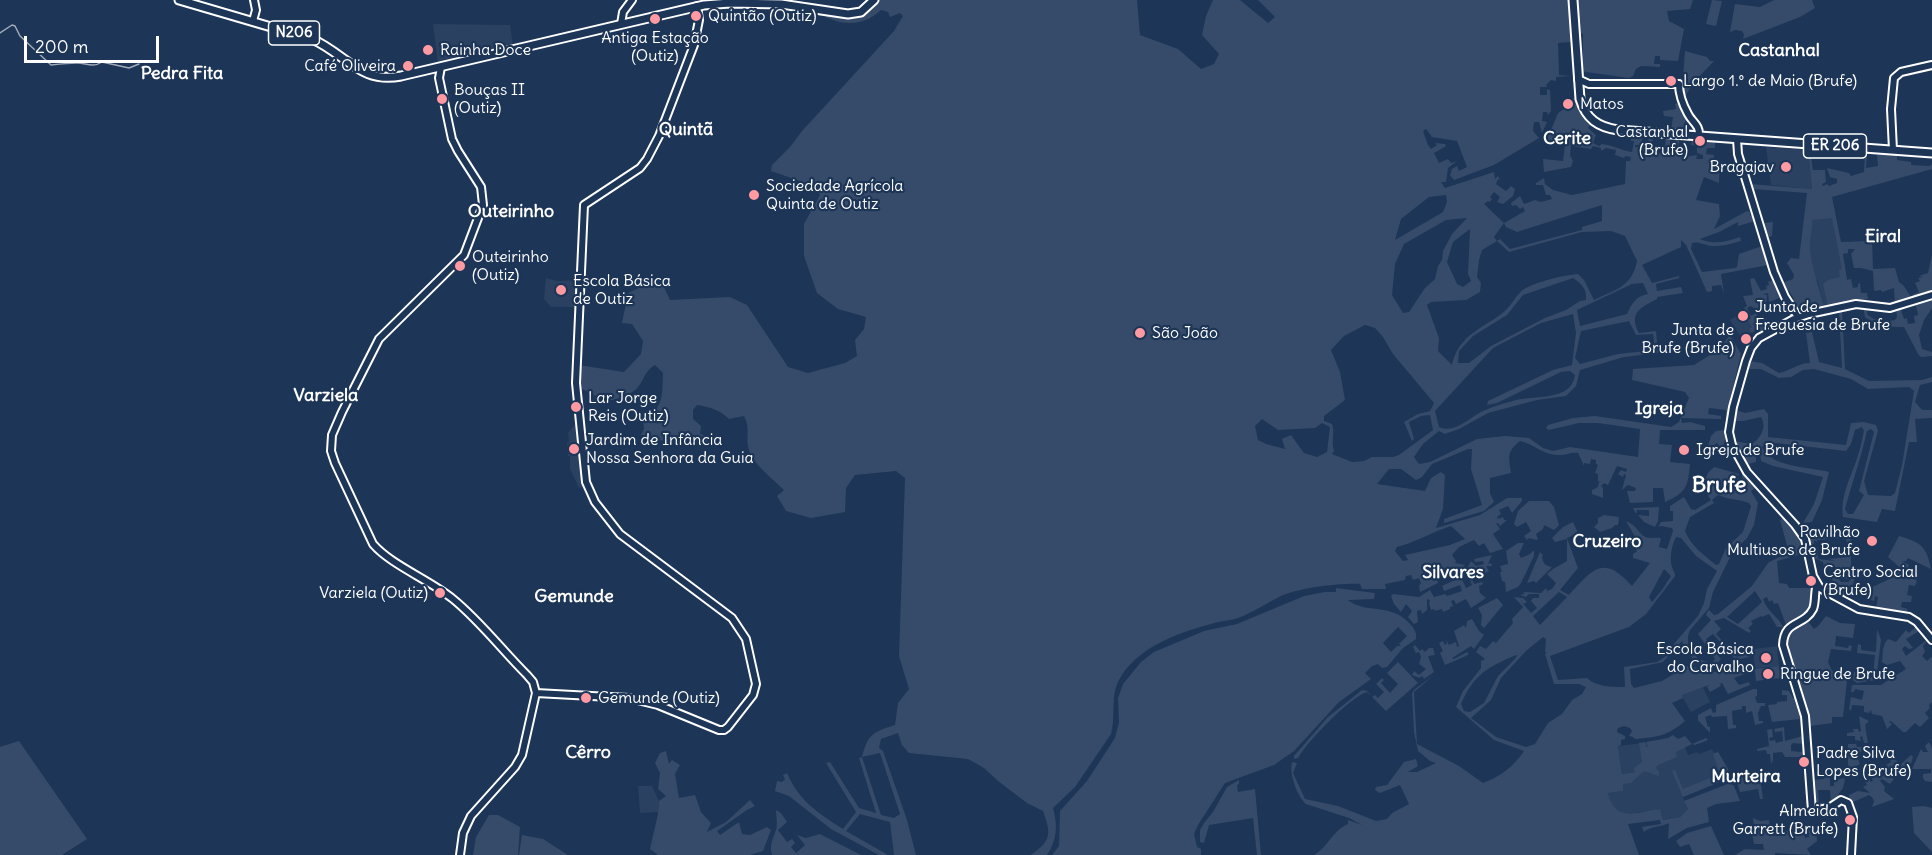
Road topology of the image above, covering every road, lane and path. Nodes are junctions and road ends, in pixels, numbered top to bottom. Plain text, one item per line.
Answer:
1 (179, 0) edge
2 (254, 0) edge
3 (632, 0) edge
4 (874, 0) edge
5 (1573, 0) edge
6 (697, 6) junction
7 (253, 21) junction
8 (621, 24) junction
9 (1932, 65) edge
10 (441, 67) junction
11 (431, 69) junction
12 (439, 78) junction
13 (1578, 79) junction
14 (1589, 84) junction
15 (1579, 91) junction
16 (1700, 135) junction
17 (1737, 139) junction
18 (1893, 150) junction
19 (1932, 153) edge
20 (1932, 296) edge
21 (1798, 317) junction
22 (1817, 584) junction
23 (1932, 640) edge
24 (536, 693) junction
25 (460, 855) edge
26 (1851, 855) edge

1 - 7 main road, N206
2 - 7 street
3 - 8 street
4 - 6 main road
5 - 13 main road, ER 206
6 - 8 main road
6 - 24 street
7 - 11 main road, N206
8 - 10 main road
9 - 18 street
10 - 11 main road
10 - 12 street
11 - 12 street
12 - 24 street
13 - 14 street
13 - 15 main road, ER 206
14 - 15 street
14 - 16 street
15 - 16 main road, ER 206
16 - 17 main road, ER 206
17 - 18 main road, ER 206
17 - 21 street
18 - 19 main road, ER 206
20 - 21 street
21 - 22 street
22 - 23 street
22 - 26 street
24 - 25 street

